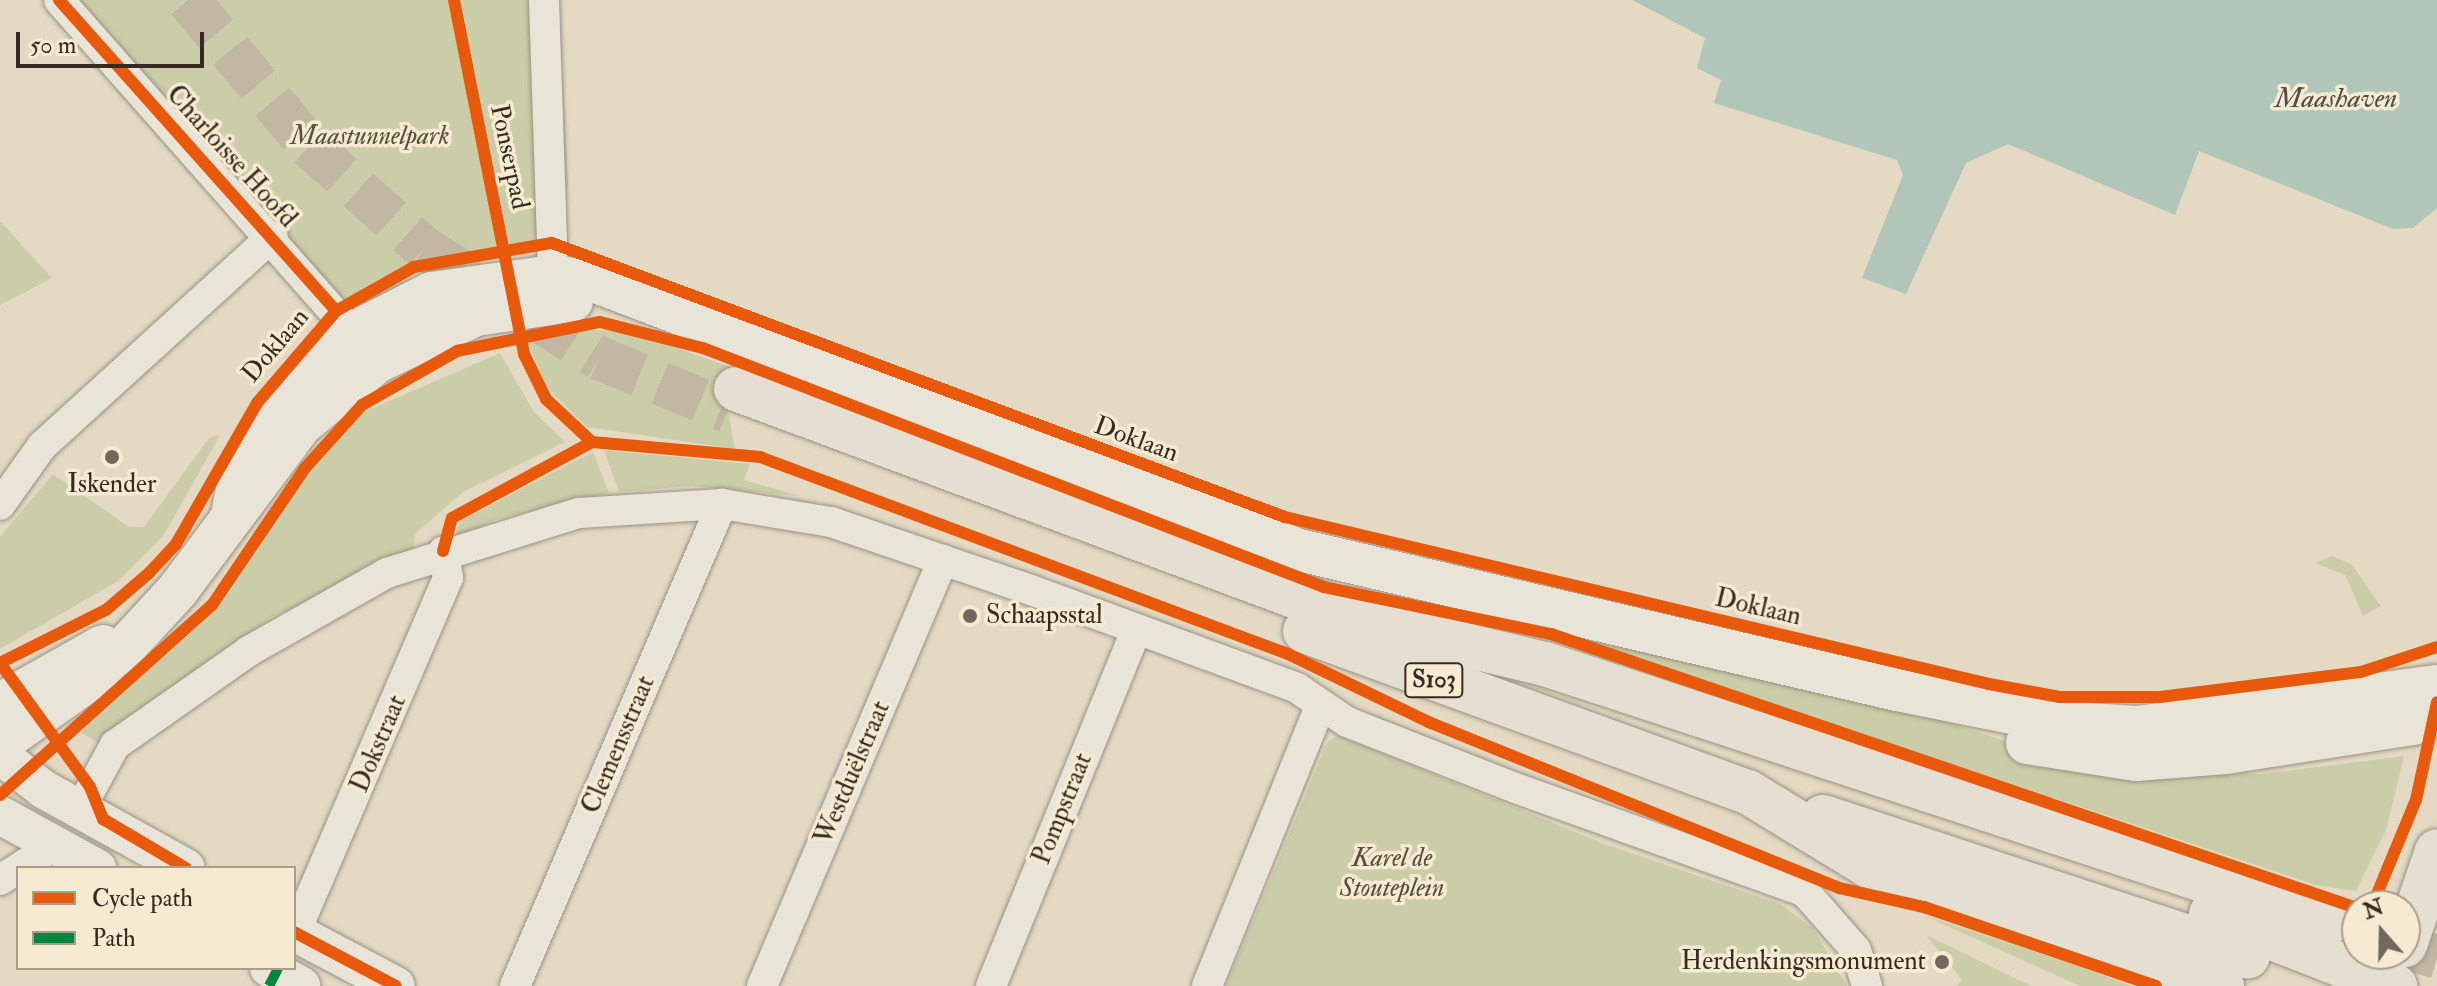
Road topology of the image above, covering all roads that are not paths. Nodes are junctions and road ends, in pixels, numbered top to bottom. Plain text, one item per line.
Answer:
1 (59, 0) edge
2 (544, 0) edge
3 (273, 236) junction
4 (553, 276) junction
5 (641, 303) junction
6 (365, 347) junction
7 (722, 504) junction
8 (0, 505) edge
9 (443, 551) junction
10 (943, 560) junction
11 (1356, 619) junction
12 (1135, 633) junction
13 (127, 639) junction
14 (2437, 686) edge
15 (1897, 690) junction
16 (0, 704) edge
17 (1320, 706) junction
18 (2429, 727) edge
19 (0, 743) edge
20 (0, 755) edge
21 (1748, 792) junction
22 (92, 814) junction
23 (0, 815) edge
24 (2435, 856) edge
25 (76, 858) edge
26 (48, 866) edge
27 (183, 866) edge
28 (2330, 922) dead end
29 (296, 930) edge
30 (296, 933) edge
31 (2437, 953) edge
32 (273, 970) edge
33 (2397, 971) edge
34 (301, 986) edge
35 (396, 986) edge
36 (515, 986) edge
37 (762, 986) edge
38 (991, 986) edge
39 (1207, 986) edge
40 (1867, 986) edge
41 (2222, 986) edge
42 (2333, 986) edge

1 - 3 street, Charloisse Hoofd
2 - 4 street, Ponserpad
3 - 6 street, Charloisse Hoofd
3 - 8 street, Charloisse Hoofd
4 - 5 main road, Doklaan
4 - 6 main road, Doklaan
5 - 6 main road, Doklaan
5 - 15 main road, Doklaan
6 - 13 main road, Doklaan
7 - 9 street
7 - 10 street
7 - 36 street, Clemensstraat
9 - 22 street
9 - 29 street, Dokstraat
10 - 12 street
10 - 37 street, Westduëlstraat
11 - 21 main road, S103
11 - 28 main road, S103
11 - 33 main road
12 - 17 street
12 - 38 street, Pompstraat
13 - 16 main road, Doklaan
13 - 19 main road, Doklaan
14 - 15 main road, Doklaan
15 - 18 main road, Doklaan
17 - 39 street
17 - 40 street
20 - 22 street
21 - 41 main road, S103
21 - 42 main road
22 - 25 street
22 - 27 street
23 - 25 street
24 - 31 main road
24 - 33 main road
25 - 26 street
30 - 35 street
32 - 34 street

